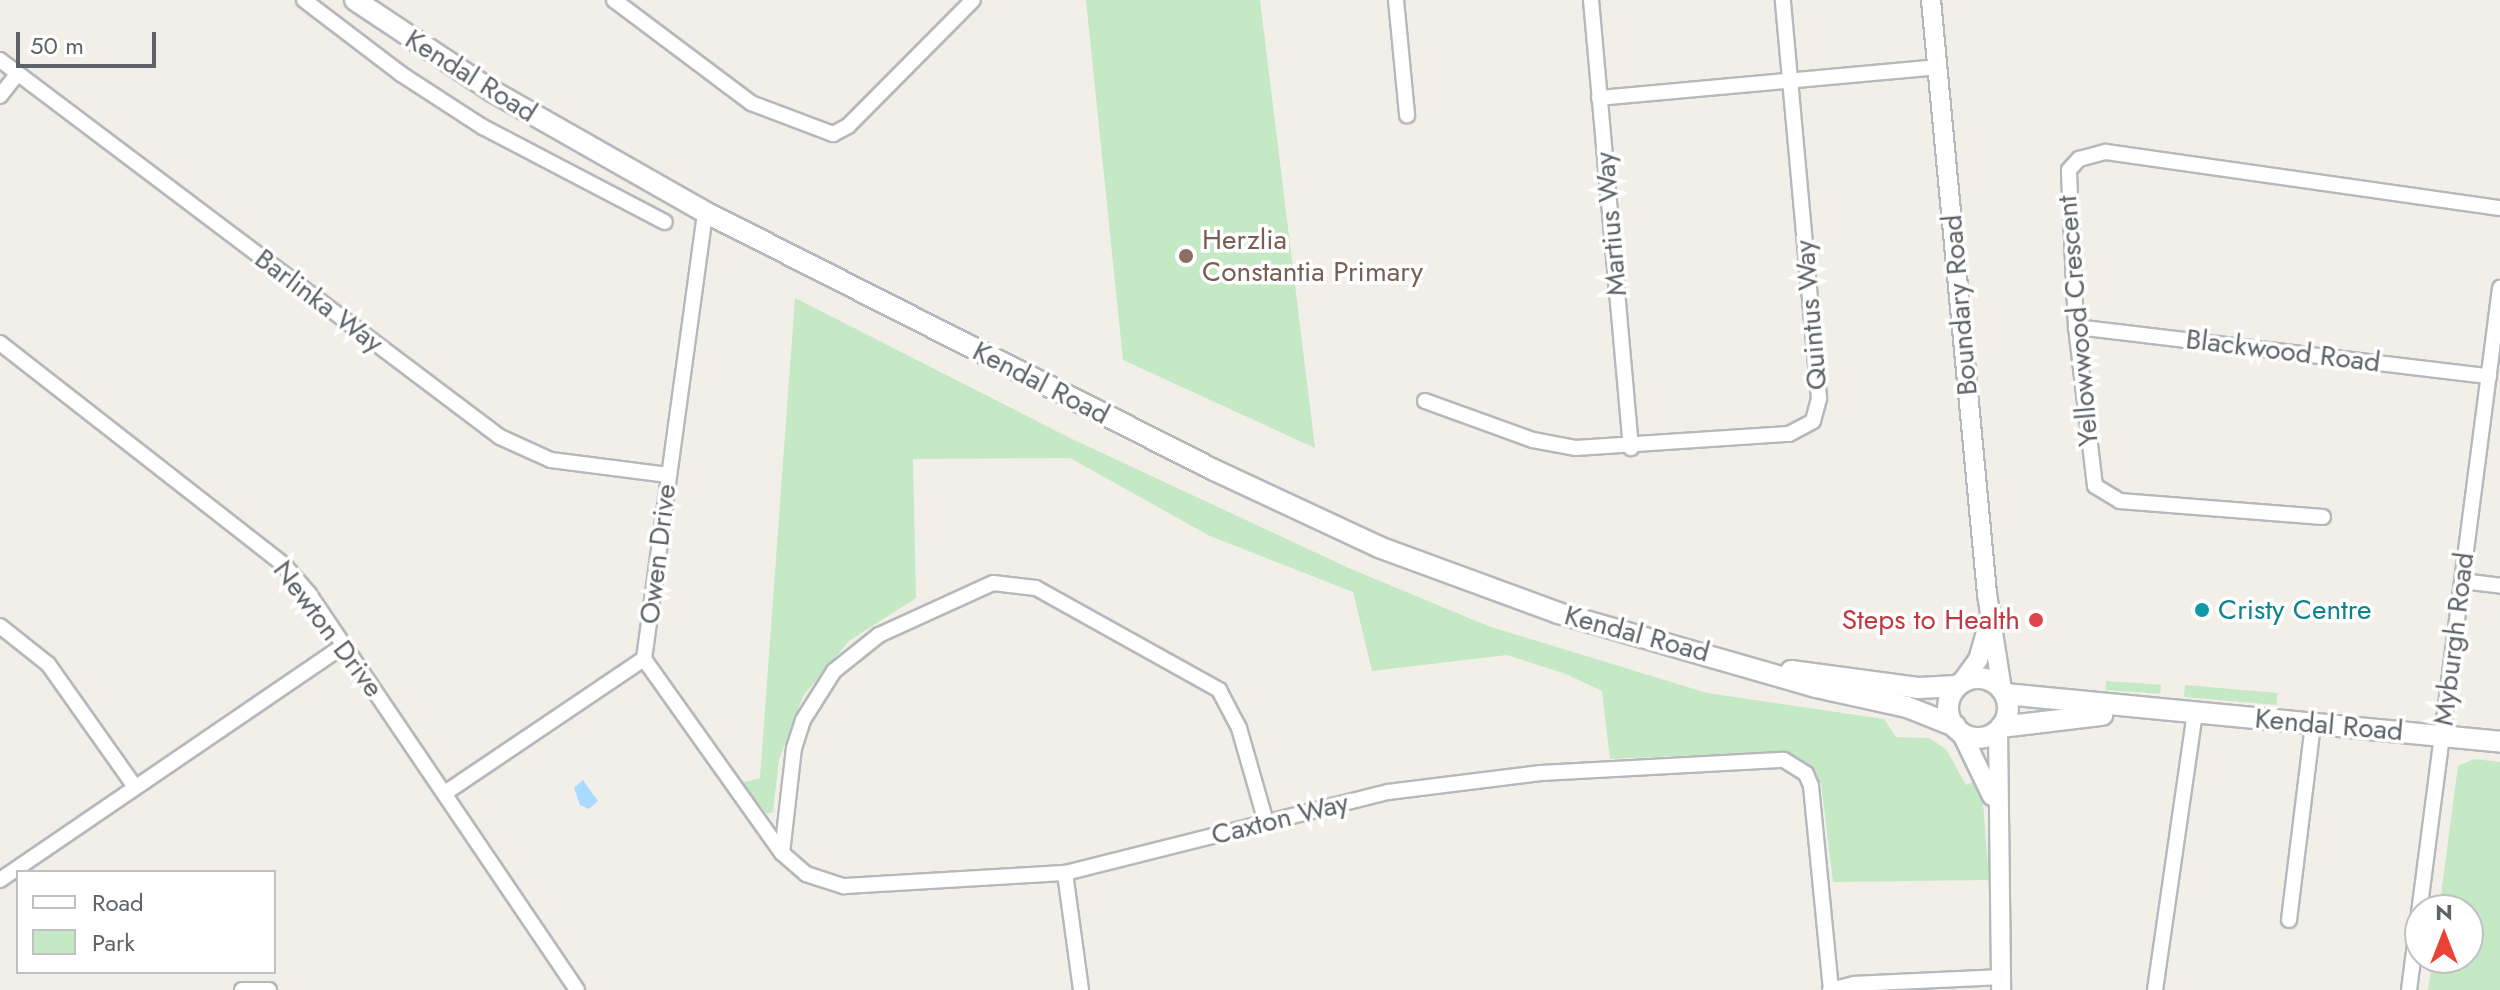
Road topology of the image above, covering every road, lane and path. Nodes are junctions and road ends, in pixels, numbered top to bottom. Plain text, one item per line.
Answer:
1 (304, 0) edge
2 (614, 0) edge
3 (973, 0) edge
4 (1396, 0) edge
5 (1591, 0) edge
6 (1783, 0) edge
7 (1931, 0) edge
8 (362, 2) edge
9 (0, 60) edge
10 (1938, 67) junction
11 (17, 74) junction
12 (1791, 80) junction
13 (0, 96) edge
14 (1599, 98) junction
15 (1407, 115) dead end
16 (2500, 208) edge
17 (705, 212) junction
18 (665, 222) dead end
19 (2500, 288) edge
20 (2076, 327) junction
21 (0, 343) edge
22 (2489, 376) junction
23 (2494, 394) edge
24 (1425, 401) dead end
25 (1631, 448) junction
26 (668, 475) junction
27 (2323, 517) dead end
28 (2462, 581) junction
29 (2500, 586) edge
30 (1989, 611) junction
31 (0, 626) edge
32 (343, 646) junction
33 (644, 659) junction
34 (1771, 670) junction
35 (1959, 684) junction
36 (2004, 692) junction
37 (2158, 711) junction
38 (2195, 714) junction
39 (2313, 724) junction
40 (1999, 728) junction
41 (1958, 729) junction
42 (2441, 736) junction
43 (2500, 742) edge
44 (135, 787) junction
45 (445, 793) junction
46 (1997, 814) junction
47 (1266, 822) junction
48 (782, 853) junction
49 (1065, 873) junction
50 (0, 880) edge
51 (2289, 920) dead end
52 (2001, 983) edge
53 (242, 990) edge
54 (268, 990) edge
55 (577, 990) edge
56 (1081, 990) edge
57 (1831, 990) edge
58 (2155, 990) edge
59 (2409, 990) edge

1 - 18 street
2 - 3 street
4 - 15 street
5 - 14 street, Martius Way
6 - 12 street, Quintus Way
7 - 10 street, Boundary Road
8 - 17 main road, Kendal Road
9 - 11 street, Barlinka Way
10 - 12 street
10 - 30 street, Boundary Road
11 - 13 street
11 - 26 street, Barlinka Way
12 - 14 street
12 - 25 street, Quintus Way
14 - 25 street, Martius Way
16 - 20 street, Yellowwood Crescent
17 - 26 street, Owen Drive
17 - 34 main road, Kendal Road
19 - 22 street, Myburgh Road
20 - 22 street, Blackwood Road
20 - 27 street, Yellowwood Crescent
21 - 32 street, Newton Drive
22 - 23 street, Myburgh Road
23 - 28 street, Myburgh Road
24 - 25 street, Quintus Way
26 - 33 street, Owen Drive
28 - 29 street
28 - 42 street, Myburgh Road
30 - 35 street, Boundary Road
30 - 36 street, Boundary Road
31 - 44 street
32 - 44 street
32 - 45 street, Newton Drive
33 - 45 street, Owen Drive
33 - 48 street, Caxton Way
34 - 35 main road, Kendal Road
34 - 41 main road, Kendal Road
35 - 36 main road
35 - 41 main road
36 - 37 main road, Kendal Road
36 - 40 main road
37 - 38 main road, Kendal Road
37 - 40 main road, Kendal Road
38 - 39 main road, Kendal Road
38 - 58 street
39 - 42 main road, Kendal Road
39 - 51 street
40 - 41 main road
40 - 46 street
41 - 46 street
42 - 43 main road, Kendal Road
42 - 59 street, Myburgh Road
44 - 50 street
45 - 55 street, Newton Drive
46 - 52 street
47 - 48 street
47 - 49 street, Caxton Way
47 - 57 street, Caxton Way
48 - 49 street, Caxton Way
49 - 56 street
52 - 57 street
53 - 54 street

